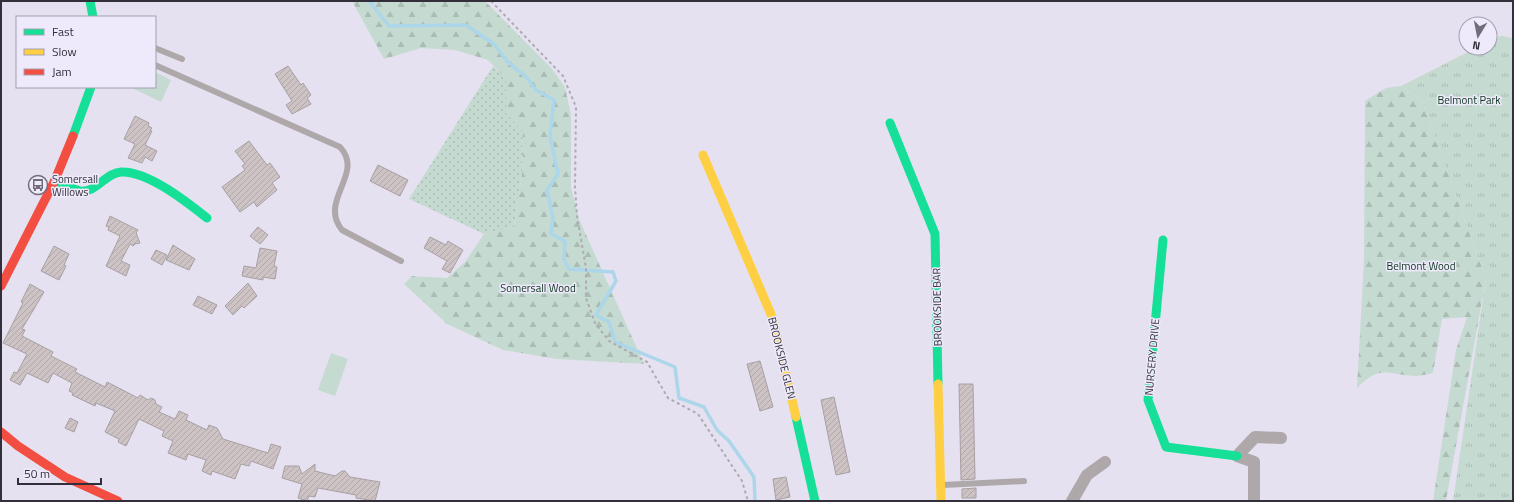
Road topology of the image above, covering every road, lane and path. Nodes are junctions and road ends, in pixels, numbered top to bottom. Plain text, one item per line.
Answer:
1 (90, 1) edge
2 (492, 1) edge
3 (93, 16) edge
4 (156, 48) edge
5 (182, 59) dead end
6 (156, 65) edge
7 (91, 88) edge
8 (890, 123) dead end
9 (703, 155) dead end
10 (55, 180) junction
11 (206, 218) dead end
12 (1163, 240) dead end
13 (401, 261) dead end
14 (1, 286) edge
15 (1, 432) edge
16 (1281, 438) dead end
17 (1237, 456) junction
18 (1105, 462) dead end
19 (1024, 481) dead end
20 (941, 485) junction
21 (94, 497) edge
22 (118, 501) edge
23 (748, 501) edge
24 (815, 501) edge
25 (941, 501) edge
26 (1072, 501) edge
27 (1254, 501) edge

1 - 3 main road
2 - 23 path
4 - 5 lane
6 - 13 lane
7 - 10 main road
8 - 20 main road, BROOKSIDE BAR
9 - 24 main road, BROOKSIDE GLEN
10 - 11 main road
10 - 14 main road
12 - 17 main road, NURSERY DRIVE
15 - 21 main road
16 - 17 street
17 - 27 street, NURSERY DRIVE
18 - 26 street
19 - 20 lane
20 - 25 main road, BROOKSIDE BAR
21 - 22 main road

